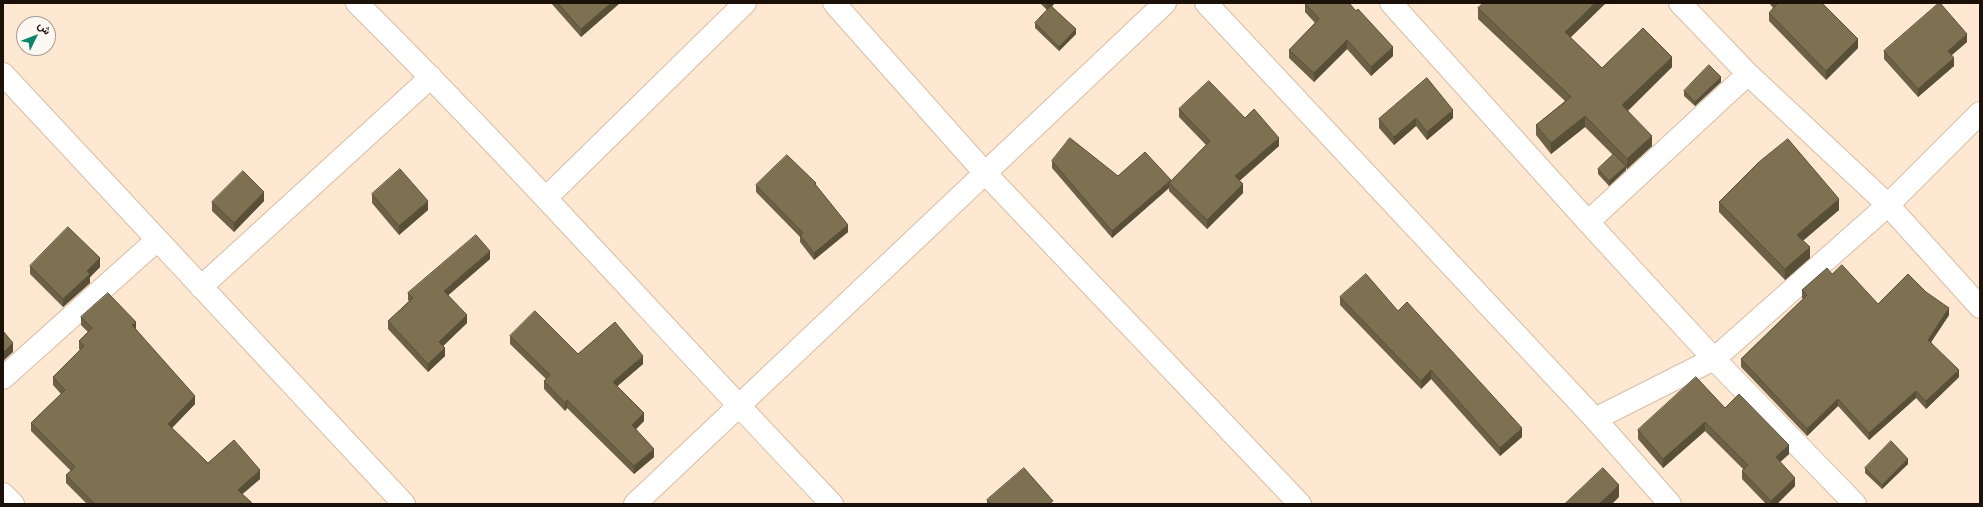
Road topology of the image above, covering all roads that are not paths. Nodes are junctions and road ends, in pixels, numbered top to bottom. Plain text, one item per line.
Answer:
1 (357, 3) edge
2 (745, 3) edge
3 (834, 3) edge
4 (1165, 3) edge
5 (1206, 3) edge
6 (1391, 3) edge
7 (1680, 3) edge
8 (3, 74) edge
9 (1748, 74) junction
10 (431, 77) junction
11 (1980, 113) edge
12 (985, 173) junction
13 (546, 198) junction
14 (1888, 205) junction
15 (1588, 222) junction
16 (156, 240) junction
17 (201, 287) junction
18 (1980, 307) edge
19 (1714, 359) junction
20 (3, 378) edge
21 (739, 407) junction
22 (1595, 419) junction
23 (3, 494) edge
24 (13, 504) edge
25 (404, 504) edge
26 (635, 504) edge
27 (832, 504) edge
28 (1300, 504) edge
29 (1670, 504) edge
30 (1855, 504) edge

1 - 10 street
2 - 13 street
3 - 12 street
4 - 12 street
5 - 22 street
6 - 15 street
7 - 9 street
8 - 16 street
9 - 14 street
9 - 15 street
10 - 13 street
10 - 17 street
11 - 14 street
12 - 21 street
12 - 28 street
13 - 21 street
14 - 18 street
14 - 19 street
15 - 19 street
16 - 17 street
16 - 20 street
17 - 25 street
19 - 22 street
19 - 30 street
21 - 26 street
21 - 27 street
22 - 29 street
23 - 24 street

